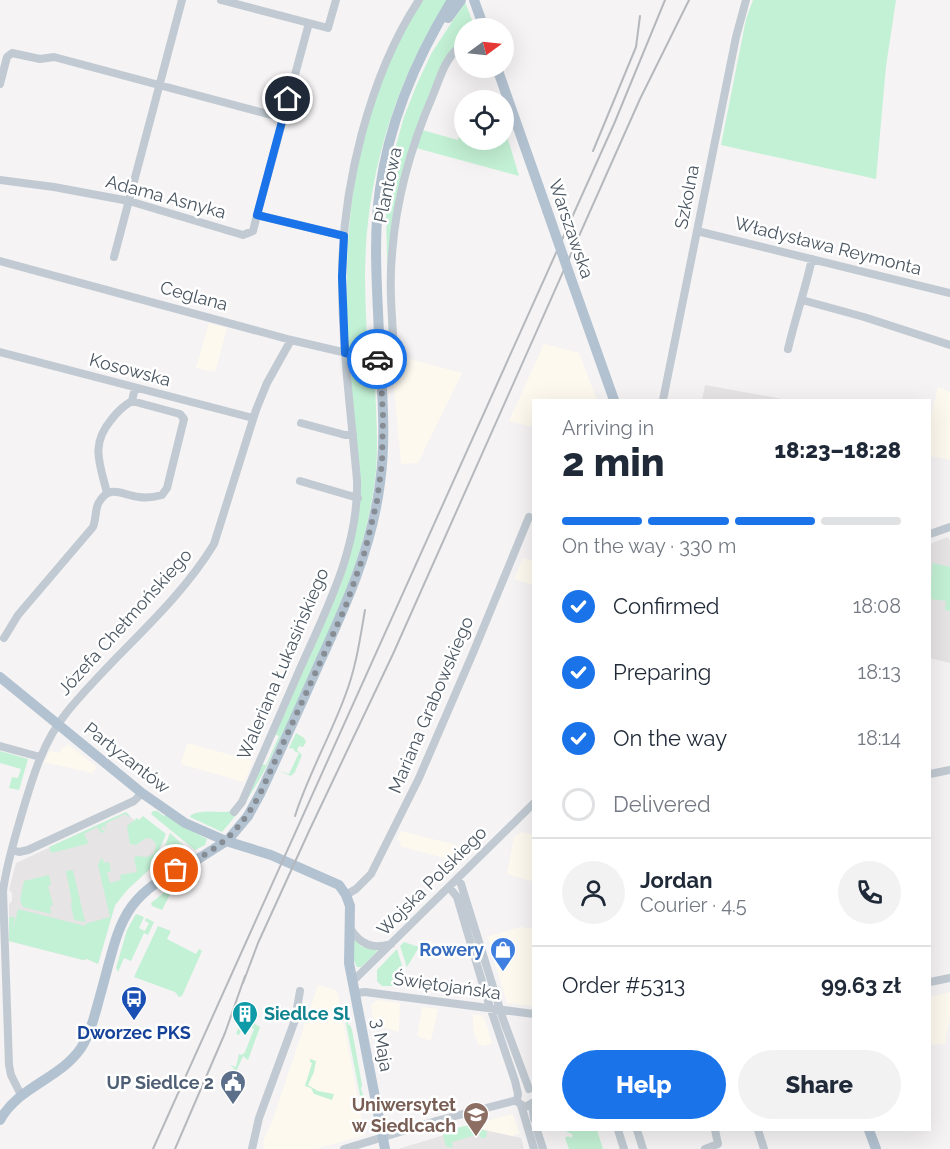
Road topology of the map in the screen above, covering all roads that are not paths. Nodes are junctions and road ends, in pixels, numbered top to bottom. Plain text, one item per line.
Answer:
1 (182, 0) edge
2 (221, 0) edge
3 (336, 0) edge
4 (419, 0) edge
5 (452, 0) edge
6 (461, 0) edge
7 (746, 0) edge
8 (475, 3) edge
9 (480, 18) edge
10 (309, 23) junction
11 (428, 44) junction
12 (454, 51) edge
13 (501, 78) edge
14 (0, 84) edge
15 (159, 87) junction
16 (283, 118) junction
17 (0, 180) edge
18 (129, 201) junction
19 (257, 215) junction
20 (697, 231) junction
21 (344, 236) junction
22 (114, 257) dead end
23 (812, 259) junction
24 (0, 261) edge
25 (950, 293) edge
26 (802, 300) junction
27 (291, 340) junction
28 (950, 345) edge
29 (394, 349) dead end
30 (788, 349) dead end
31 (0, 352) edge
32 (345, 353) junction
33 (380, 359) junction
34 (135, 388) junction
35 (614, 399) edge
36 (663, 399) edge
37 (132, 401) junction
38 (253, 418) junction
39 (301, 423) dead end
40 (353, 435) junction
41 (300, 481) dead end
42 (107, 493) junction
43 (358, 498) junction
44 (529, 517) dead end
45 (950, 526) edge
46 (931, 534) edge
47 (4, 638) dead end
48 (0, 677) edge
49 (59, 724) junction
50 (0, 746) edge
51 (40, 757) junction
52 (950, 770) edge
53 (931, 774) edge
54 (142, 793) junction
55 (532, 804) edge
56 (234, 812) dead end
57 (12, 850) junction
58 (3, 865) edge
59 (458, 879) junction
60 (449, 887) junction
61 (346, 895) junction
62 (2, 920) edge
63 (350, 928) junction
64 (392, 944) junction
65 (480, 961) junction
66 (950, 978) edge
67 (353, 981) junction
68 (482, 981) junction
69 (931, 982) edge
70 (300, 991) dead end
71 (356, 993) junction
72 (475, 1005) junction
73 (495, 1009) junction
74 (519, 1012) junction
75 (532, 1014) edge
76 (506, 1027) junction
77 (4, 1055) edge
78 (531, 1091) edge
79 (21, 1095) junction
80 (519, 1100) junction
81 (532, 1104) edge
82 (0, 1120) edge
83 (540, 1131) edge
84 (618, 1131) edge
85 (637, 1131) edge
86 (715, 1131) edge
87 (758, 1131) edge
88 (869, 1131) edge
89 (384, 1143) edge
90 (252, 1149) edge
91 (344, 1149) edge
92 (534, 1149) edge
93 (543, 1149) edge
94 (624, 1149) edge
95 (643, 1149) edge
96 (705, 1149) edge
97 (765, 1149) edge
98 (876, 1149) edge

1 - 15 street
2 - 10 street
3 - 10 street
4 - 21 street, Waleriana Łukasińskiego
5 - 11 main road
6 - 11 main road
7 - 20 street, Szkolna
8 - 9 main road
10 - 16 street
11 - 33 main road
12 - 29 street, Plantowa
13 - 35 main road, Warszawska, bridge
14 - 15 street
15 - 16 street
15 - 18 street
16 - 19 street
17 - 18 street, Adama Asnyka
18 - 19 street, Adama Asnyka
18 - 22 street
19 - 21 street
20 - 23 street, Władysława Reymonta
20 - 36 street, Szkolna
21 - 32 street, Waleriana Łukasińskiego
23 - 25 street, Władysława Reymonta
23 - 26 street
24 - 27 street, Ceglana
26 - 28 street
26 - 30 street
27 - 32 street, Ceglana
27 - 38 street, Józefa Chełmońskiego
31 - 34 street, Kosowska
32 - 33 street, Ceglana
32 - 40 street, Waleriana Łukasińskiego
33 - 79 main road, bridge
34 - 37 street
34 - 38 street, Kosowska
37 - 42 street
37 - 42 street
38 - 49 street, Józefa Chełmońskiego
39 - 40 street
40 - 43 street, Waleriana Łukasińskiego
41 - 43 street
42 - 47 street
43 - 56 street, Waleriana Łukasińskiego
44 - 61 street, Mariana Grabowskiego
45 - 46 street
48 - 49 main road, Partyzantów
49 - 51 street, Józefa Chełmońskiego
49 - 54 main road, Partyzantów
50 - 51 street
51 - 57 street, Józefa Chełmońskiego
52 - 53 street
54 - 57 street
54 - 61 main road, Partyzantów
55 - 59 street, Wojska Polskiego
57 - 58 street, Józefa Chełmońskiego
58 - 62 street, Józefa Chełmońskiego
59 - 60 street, Wojska Polskiego
59 - 65 street
60 - 64 street, Wojska Polskiego
60 - 65 street
61 - 63 main road, 3 Maja
62 - 77 street, Józefa Chełmońskiego
63 - 64 street
63 - 67 main road, 3 Maja
64 - 67 street, Wojska Polskiego
65 - 68 street
65 - 73 street
66 - 69 street
67 - 71 main road, 3 Maja
68 - 72 street
68 - 73 street
70 - 90 street
71 - 72 street, Świętojańska
71 - 89 main road, 3 Maja
72 - 73 street, Świętojańska
73 - 74 street, Świętojańska
73 - 76 street
73 - 80 street
74 - 75 street, Świętojańska
74 - 76 street
76 - 78 street
77 - 79 street, Józefa Chełmońskiego
78 - 80 street
79 - 82 main road
80 - 81 street
80 - 89 street
80 - 92 street
83 - 93 street
84 - 94 street
85 - 95 street
86 - 96 street
87 - 97 street
88 - 98 main road
89 - 91 street

